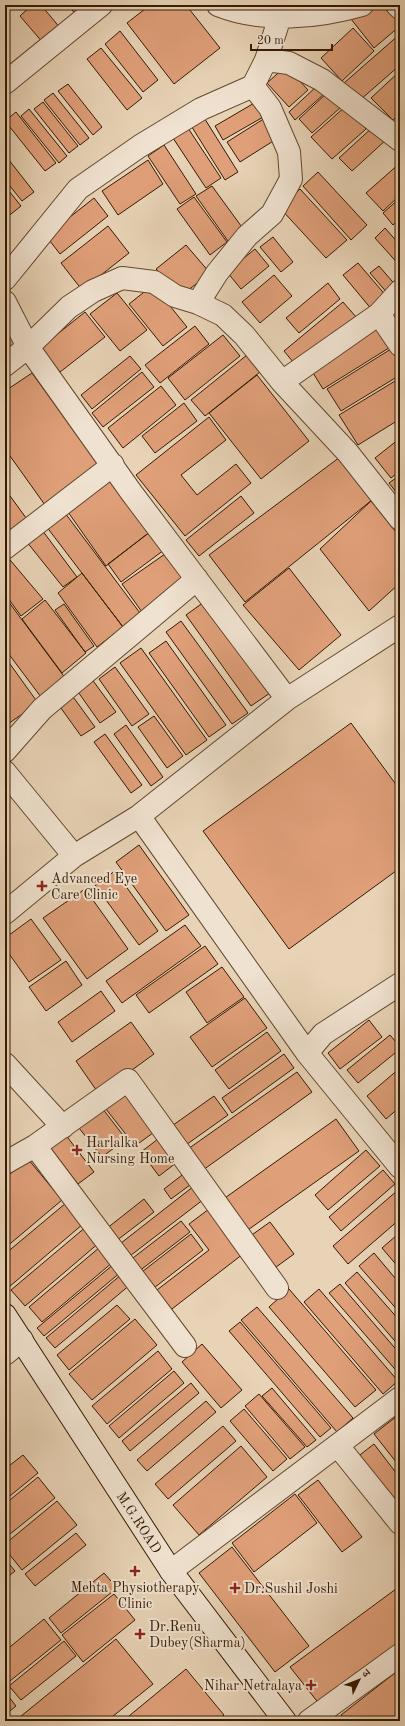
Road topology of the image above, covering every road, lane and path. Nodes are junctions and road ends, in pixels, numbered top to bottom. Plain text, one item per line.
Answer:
1 (101, 5) edge
2 (218, 5) edge
3 (362, 5) edge
4 (397, 5) edge
5 (400, 8) edge
6 (280, 17) junction
7 (266, 60) junction
8 (5, 83) edge
9 (253, 86) junction
10 (400, 140) edge
11 (5, 279) edge
12 (400, 291) edge
13 (5, 302) edge
14 (198, 303) junction
15 (379, 314) junction
16 (400, 345) edge
17 (28, 347) junction
18 (5, 365) edge
19 (282, 382) junction
20 (113, 466) junction
21 (400, 519) edge
22 (5, 548) edge
23 (197, 579) junction
24 (400, 626) edge
25 (287, 699) junction
26 (5, 751) edge
27 (5, 772) edge
28 (139, 816) junction
29 (74, 856) junction
30 (5, 913) edge
31 (400, 984) edge
32 (307, 1053) junction
33 (5, 1064) edge
34 (63, 1127) junction
35 (35, 1146) junction
36 (5, 1163) edge
37 (400, 1167) edge
38 (277, 1288) dead end
39 (5, 1315) edge
40 (22, 1340) junction
41 (185, 1346) dead end
42 (5, 1354) edge
43 (400, 1398) edge
44 (338, 1446) junction
45 (400, 1523) edge
46 (171, 1571) junction
47 (400, 1655) edge
48 (285, 1721) edge
49 (309, 1721) edge

1 - 8 street
2 - 6 street
3 - 6 street
4 - 5 street
6 - 7 street
7 - 9 street
7 - 10 street
9 - 11 street
9 - 14 street
12 - 15 street
13 - 17 street
14 - 17 street
14 - 19 street
15 - 16 street
15 - 19 street
17 - 18 street
17 - 20 street
19 - 21 street
20 - 22 street
20 - 23 street
23 - 25 street
23 - 26 street
24 - 25 street
25 - 28 street
27 - 29 street
28 - 29 street
28 - 32 street
29 - 30 street
31 - 32 street
32 - 37 street
33 - 34 street
34 - 35 street
34 - 38 street
35 - 36 street
35 - 41 street
39 - 40 street, M.G.ROAD
40 - 42 street
40 - 46 street, M.G.ROAD
43 - 44 street
44 - 45 street
44 - 46 street
46 - 48 street, M.G.ROAD
47 - 49 street

